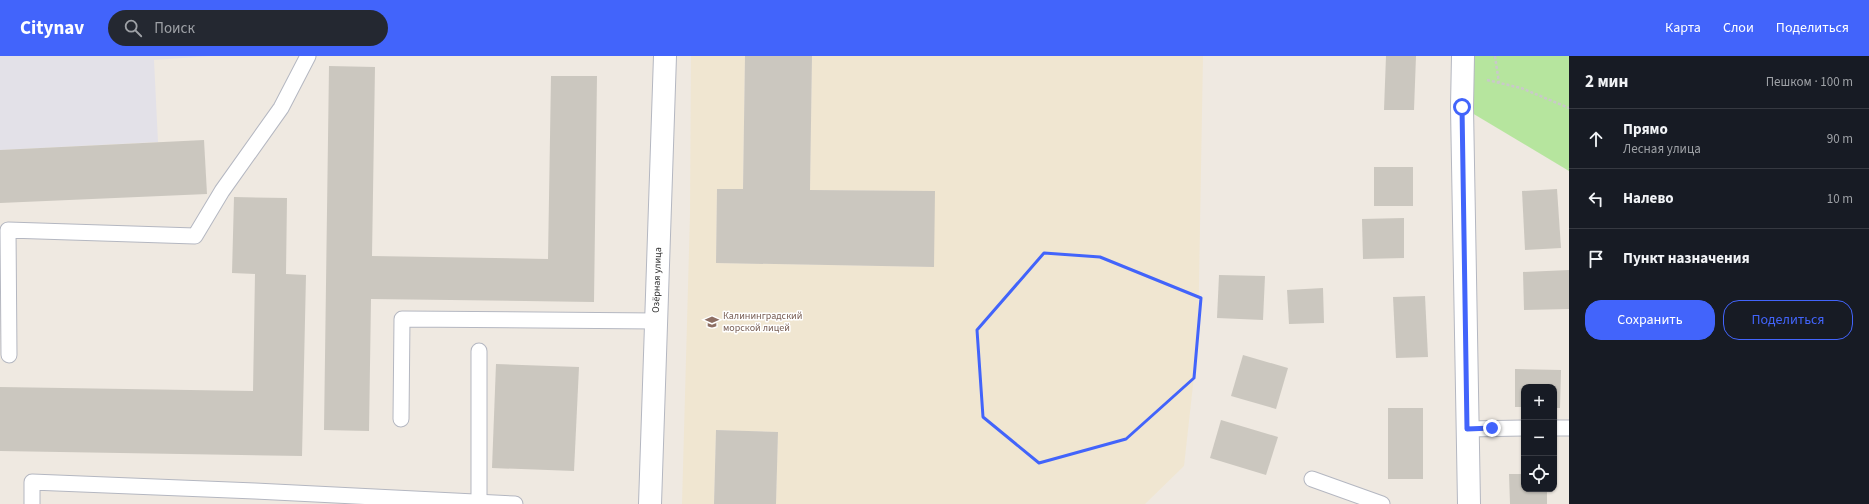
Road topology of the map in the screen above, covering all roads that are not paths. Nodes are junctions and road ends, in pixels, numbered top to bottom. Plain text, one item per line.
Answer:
1 (308, 56) edge
2 (665, 56) edge
3 (1463, 65) edge
4 (656, 322) junction
5 (479, 351) dead end
6 (9, 355) dead end
7 (401, 419) dead end
8 (1521, 428) edge
9 (1557, 428) edge
10 (1569, 428) edge
11 (1467, 429) junction
12 (1312, 479) dead end
13 (255, 497) edge
14 (479, 503) edge
15 (32, 504) edge
16 (515, 504) edge
17 (650, 504) edge
18 (1382, 504) edge
19 (1469, 504) edge

1 - 6 lane
2 - 4 street, Озёрная улица
3 - 11 street
4 - 7 lane
4 - 17 street, Озёрная улица
5 - 14 lane
8 - 11 lane
9 - 10 lane
11 - 19 street
12 - 18 lane
13 - 14 lane
13 - 15 lane
14 - 16 lane

